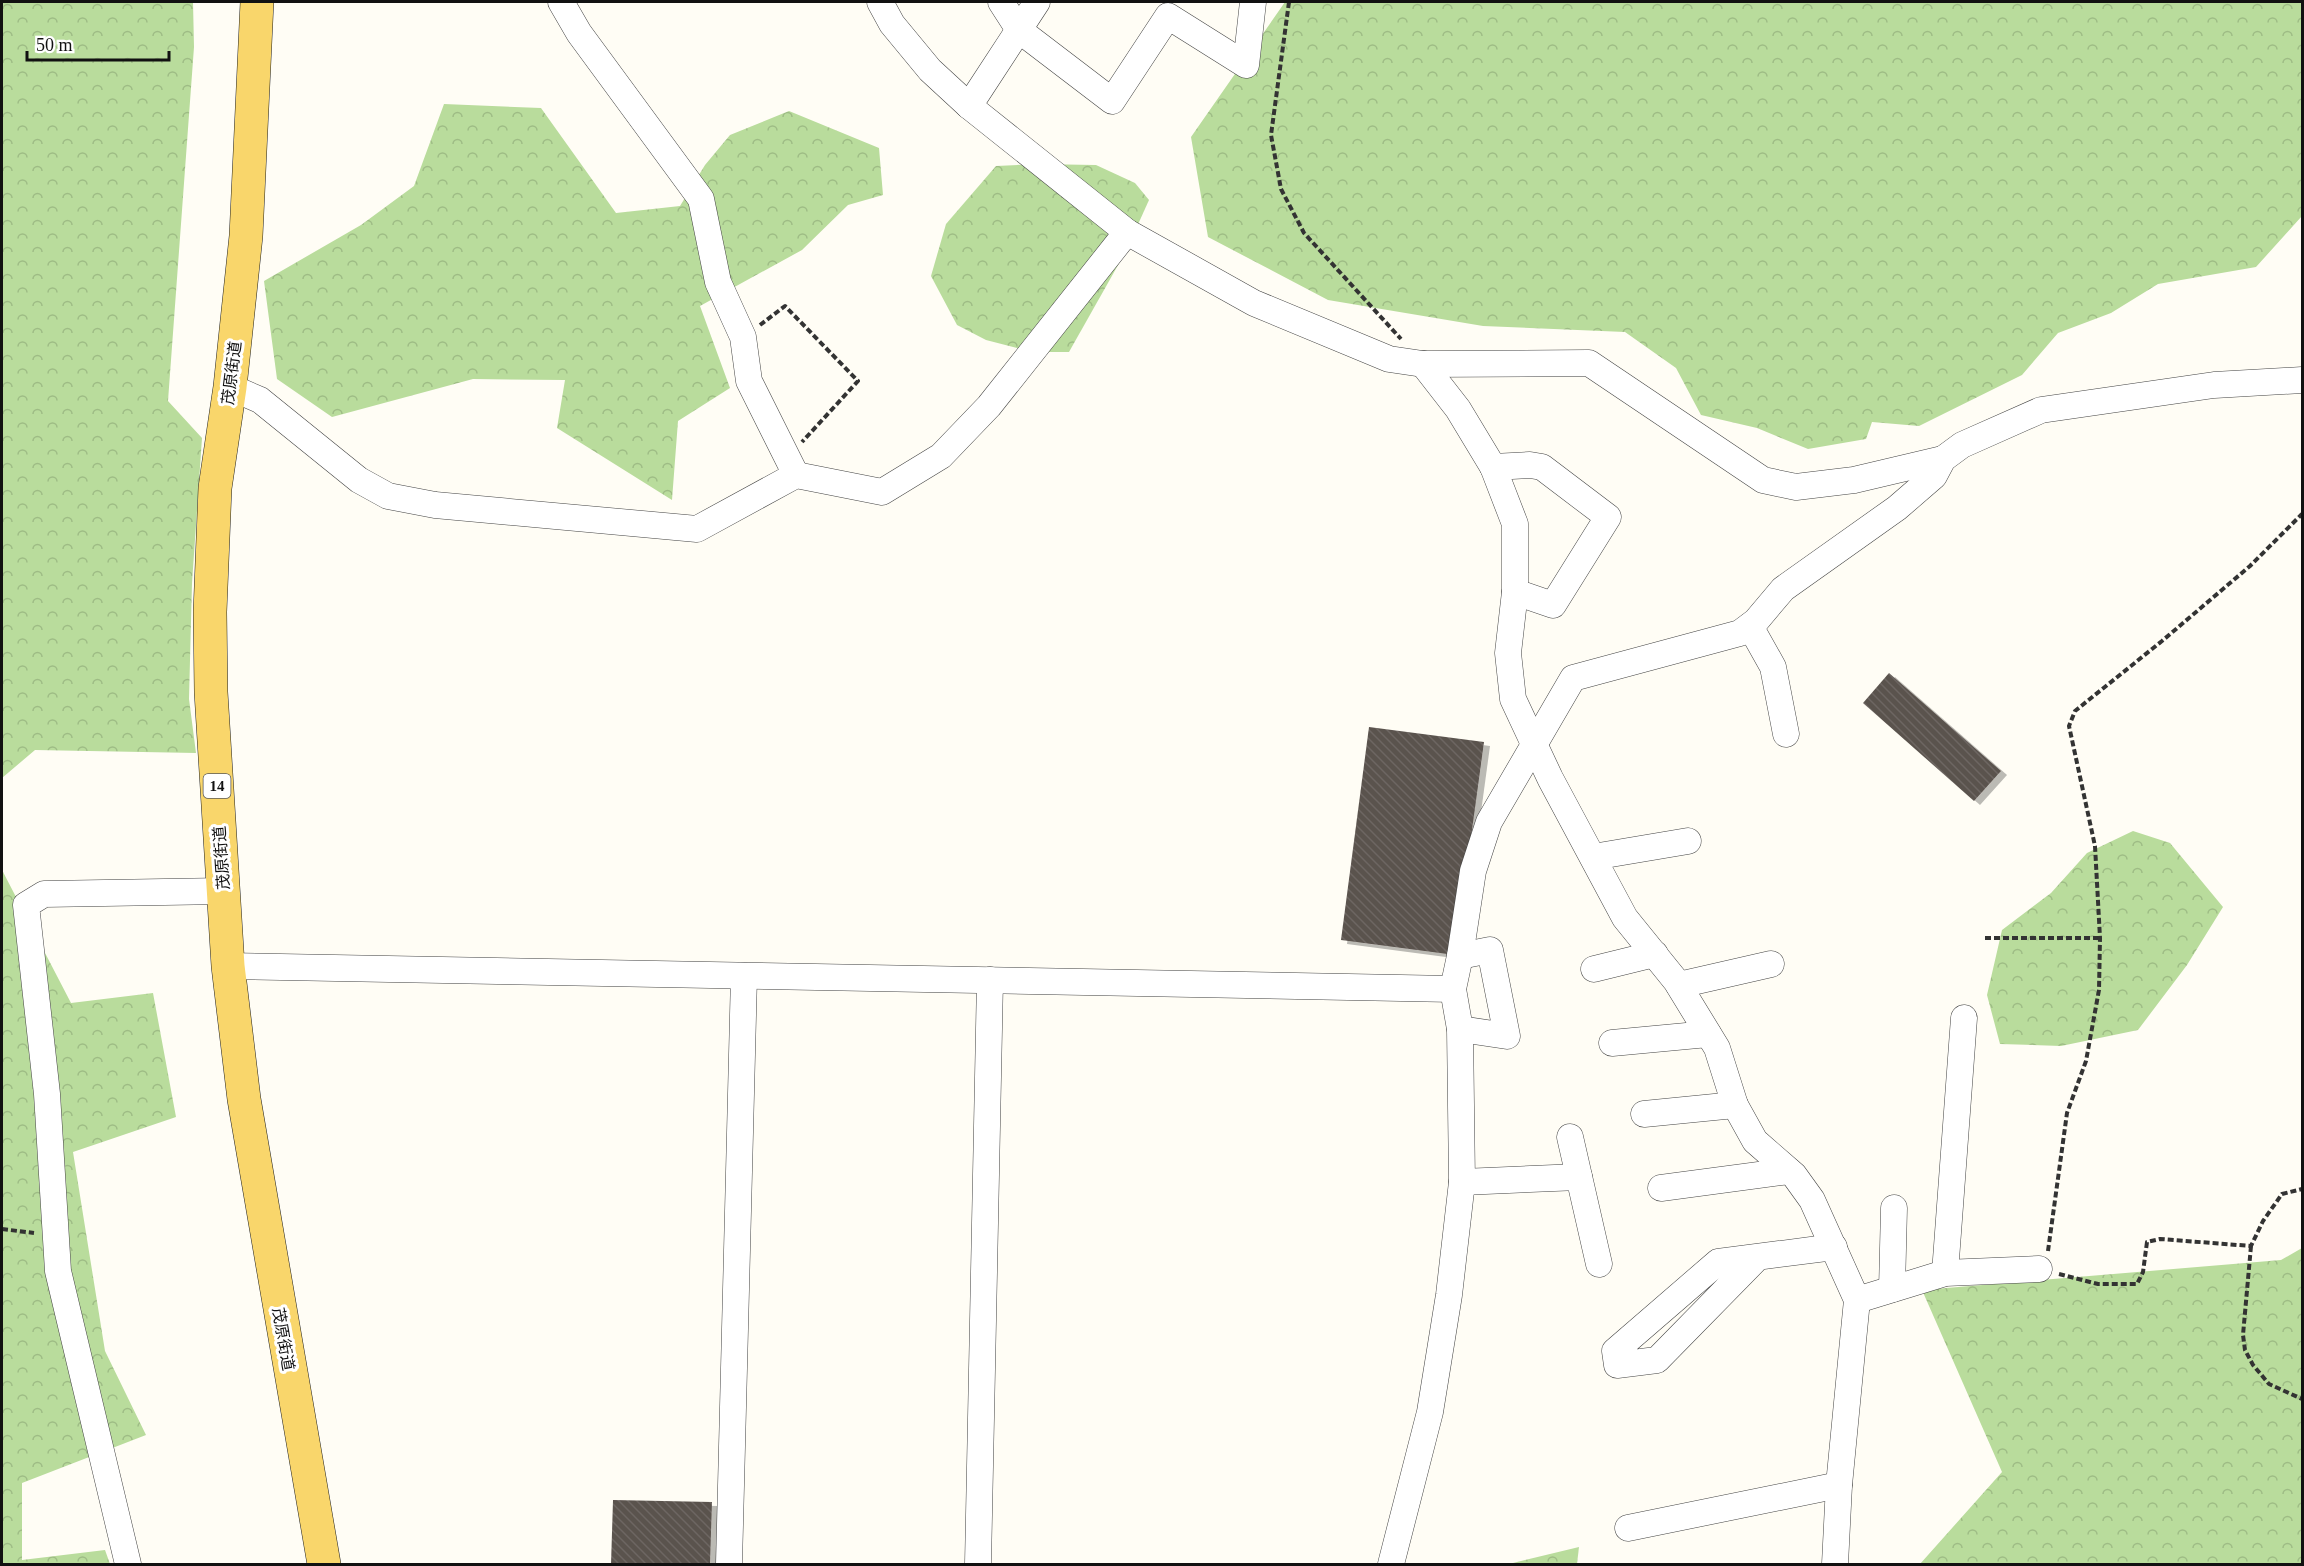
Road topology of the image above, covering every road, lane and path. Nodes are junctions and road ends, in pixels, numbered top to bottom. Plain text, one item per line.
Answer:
1 (257, 2) edge
2 (561, 2) edge
3 (880, 2) edge
4 (1001, 2) edge
5 (1037, 2) edge
6 (1253, 2) edge
7 (1289, 2) edge
8 (1019, 30) junction
9 (969, 106) junction
10 (1127, 232) junction
11 (743, 337) junction
12 (1423, 364) junction
13 (2302, 380) edge
14 (231, 387) junction
15 (1943, 459) junction
16 (792, 466) junction
17 (1493, 467) junction
18 (2302, 514) edge
19 (1515, 592) junction
20 (1750, 626) junction
21 (1786, 734) dead end
22 (1534, 744) junction
23 (1688, 841) dead end
24 (1593, 857) junction
25 (224, 891) junction
26 (1985, 938) dead end
27 (2100, 938) junction
28 (1655, 954) junction
29 (1460, 956) junction
30 (1771, 964) dead end
31 (228, 966) junction
32 (1594, 969) dead end
33 (744, 976) junction
34 (990, 980) junction
35 (1679, 985) junction
36 (1453, 989) junction
37 (1964, 1018) dead end
38 (1460, 1029) junction
39 (1708, 1034) junction
40 (1612, 1043) dead end
41 (1735, 1105) junction
42 (1644, 1114) dead end
43 (1570, 1137) dead end
44 (1790, 1171) junction
45 (1580, 1177) junction
46 (1462, 1182) junction
47 (1661, 1188) dead end
48 (2302, 1189) edge
49 (1894, 1208) dead end
50 (2, 1229) edge
51 (56, 1235) junction
52 (2251, 1246) junction
53 (1834, 1247) junction
54 (1758, 1257) junction
55 (1599, 1264) dead end
56 (2039, 1269) junction
57 (1945, 1273) junction
58 (1892, 1289) junction
59 (1857, 1300) junction
60 (2302, 1399) edge
61 (1839, 1485) junction
62 (1628, 1528) dead end
63 (128, 1564) edge
64 (324, 1564) edge
65 (729, 1564) edge
66 (978, 1564) edge
67 (1391, 1564) edge
68 (1835, 1564) edge

1 - 14 main road, 茂原街道 / 14
2 - 11 street
3 - 9 street
4 - 8 street
5 - 8 street
6 - 8 street
7 - 12 path
8 - 9 street
9 - 10 street
10 - 12 street
10 - 16 street
11 - 16 street
11 - 16 path
12 - 15 street
12 - 17 street
13 - 15 street
14 - 16 street
14 - 25 main road, 茂原街道 / 14
15 - 20 street
17 - 19 street
17 - 19 street
18 - 27 path
19 - 22 street
20 - 21 street
20 - 22 street
22 - 24 street
22 - 29 street
23 - 24 street
24 - 28 street
25 - 31 main road, 茂原街道 / 14
25 - 51 street
26 - 27 path
27 - 56 path
28 - 32 street
28 - 35 street
29 - 36 street
29 - 38 street
30 - 35 street
31 - 33 street
31 - 64 main road, 茂原街道 / 14
33 - 34 street
33 - 65 street
34 - 36 street
34 - 66 street
35 - 39 street
36 - 38 street
37 - 57 street
38 - 46 street
39 - 40 street
39 - 41 street
41 - 42 street
41 - 44 street
43 - 45 street
44 - 47 street
44 - 53 street
45 - 46 street
45 - 55 street
46 - 67 street
48 - 52 path
49 - 58 street
50 - 51 path
51 - 63 street
52 - 56 path
52 - 60 path
53 - 54 street
53 - 59 street
54 - 54 street
56 - 57 street
57 - 58 street
58 - 59 street
59 - 61 street
61 - 62 street
61 - 68 street

